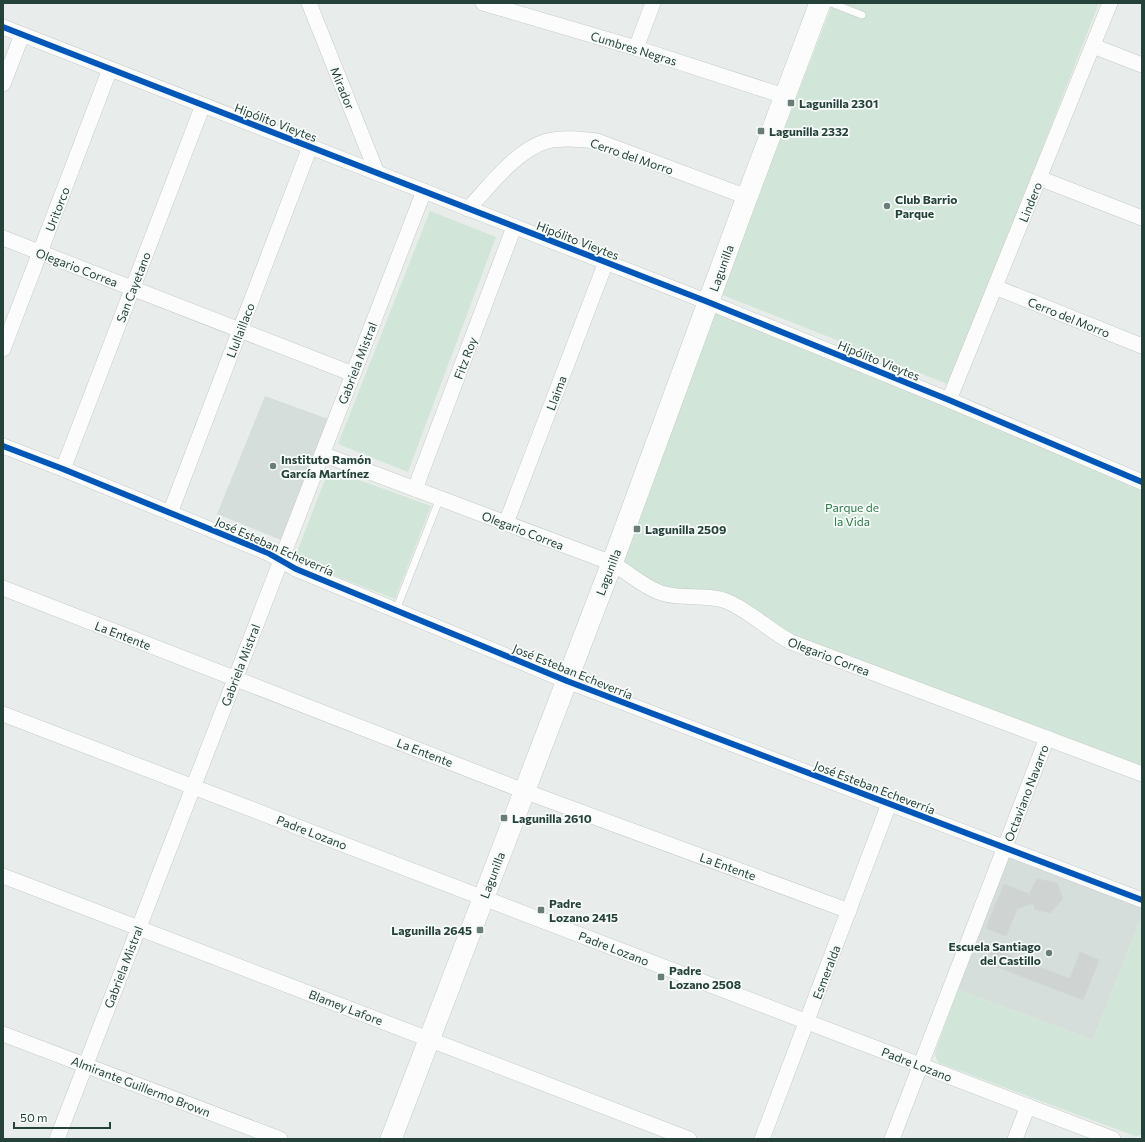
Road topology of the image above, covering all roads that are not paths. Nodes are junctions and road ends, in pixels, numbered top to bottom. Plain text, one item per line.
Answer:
1 (309, 3) edge
2 (483, 3) edge
3 (653, 3) edge
4 (820, 3) edge
5 (832, 3) edge
6 (1110, 3) edge
7 (862, 15) dead end
8 (3, 27) edge
9 (22, 35) junction
10 (1093, 46) junction
11 (636, 48) junction
12 (1142, 65) edge
13 (110, 69) junction
14 (3, 84) edge
15 (784, 96) junction
16 (203, 105) junction
17 (310, 147) junction
18 (377, 173) junction
19 (1039, 178) junction
20 (424, 191) junction
21 (747, 197) junction
22 (468, 209) junction
23 (1142, 218) edge
24 (514, 227) junction
25 (3, 238) edge
26 (40, 253) junction
27 (606, 262) junction
28 (995, 287) junction
29 (132, 289) junction
30 (708, 302) junction
31 (240, 330) junction
32 (1142, 346) edge
33 (3, 349) edge
34 (353, 374) junction
35 (949, 400) junction
36 (3, 446) edge
37 (322, 454) junction
38 (63, 469) junction
39 (1142, 482) edge
40 (415, 489) junction
41 (440, 498) junction
42 (170, 513) junction
43 (506, 523) junction
44 (281, 561) junction
45 (612, 563) junction
46 (3, 588) edge
47 (396, 610) junction
48 (236, 678) junction
49 (567, 681) junction
50 (3, 714) edge
51 (1047, 738) junction
52 (1142, 774) edge
53 (193, 787) junction
54 (524, 791) junction
55 (890, 804) junction
56 (1004, 848) junction
57 (3, 876) edge
58 (484, 897) junction
59 (1142, 900) edge
60 (849, 911) junction
61 (138, 928) junction
62 (807, 1022) junction
63 (3, 1034) edge
64 (430, 1040) junction
65 (85, 1065) junction
66 (920, 1065) junction
67 (1028, 1106) junction
68 (57, 1139) edge
69 (280, 1139) edge
70 (391, 1139) edge
71 (689, 1139) edge
72 (762, 1139) edge
73 (892, 1139) edge
74 (1015, 1139) edge
75 (1113, 1139) edge

1 - 18 street, Mirador
2 - 11 street, Cumbres Negras
3 - 11 street
4 - 15 main road, Lagunilla
5 - 7 lane
6 - 10 street, Lindero
8 - 9 street, Hipólito Vieytes
9 - 13 street, Hipólito Vieytes
9 - 14 street
10 - 12 street
10 - 19 street, Lindero
11 - 15 street, Cumbres Negras
13 - 16 street, Hipólito Vieytes
13 - 26 street, Uritorco
15 - 21 main road, Lagunilla
16 - 17 street, Hipólito Vieytes
16 - 29 street, San Cayetano
17 - 18 street, Hipólito Vieytes
17 - 31 street, Llullaillaco
18 - 20 street, Hipólito Vieytes
19 - 23 street
19 - 28 street, Lindero
20 - 22 street, Hipólito Vieytes
20 - 34 street, Gabriela Mistral
21 - 22 street, Cerro del Morro
21 - 30 main road, Lagunilla
22 - 24 street, Hipólito Vieytes
24 - 27 street, Hipólito Vieytes
24 - 40 street, Fitz Roy
25 - 26 street, Olegario Correa
26 - 29 street, Olegario Correa
26 - 33 street, Uritorco
27 - 30 street, Hipólito Vieytes
27 - 43 street, Llaima
28 - 32 street, Cerro del Morro
28 - 35 street, Lindero
29 - 31 street, Olegario Correa
29 - 38 street, San Cayetano
30 - 35 street, Hipólito Vieytes
30 - 45 main road, Lagunilla
31 - 34 street, Olegario Correa
31 - 42 street, Llullaillaco
34 - 37 street, Gabriela Mistral
35 - 39 street, Hipólito Vieytes
36 - 38 street, José Esteban Echeverría
37 - 40 street, Olegario Correa
37 - 44 street, Gabriela Mistral
38 - 42 street, José Esteban Echeverría
40 - 41 street, Olegario Correa
41 - 43 street, Olegario Correa
41 - 47 lane
42 - 44 street, José Esteban Echeverría
43 - 45 street, Olegario Correa
44 - 47 street, José Esteban Echeverría
44 - 48 street, Gabriela Mistral
45 - 49 main road, Lagunilla
45 - 51 street, Olegario Correa
46 - 48 street, La Entente
47 - 49 street, José Esteban Echeverría
48 - 53 street, Gabriela Mistral
48 - 54 street, La Entente
49 - 54 main road, Lagunilla
49 - 55 street, José Esteban Echeverría
50 - 53 street, Padre Lozano
51 - 52 street, Olegario Correa
51 - 56 street, Octaviano Navarro
53 - 58 street, Padre Lozano
53 - 61 street, Gabriela Mistral
54 - 58 main road, Lagunilla
54 - 60 street, La Entente
55 - 56 street, José Esteban Echeverría
55 - 60 street, Esmeralda
56 - 59 street, José Esteban Echeverría
56 - 66 street, Octaviano Navarro
57 - 61 street, Blamey Lafore
58 - 62 street, Padre Lozano
58 - 64 main road, Lagunilla
60 - 62 street, Esmeralda
61 - 64 street, Blamey Lafore
61 - 65 street, Gabriela Mistral
62 - 66 street, Padre Lozano
62 - 72 street, Esmeralda
63 - 65 street, Almirante Guillermo Brown
64 - 70 main road, Lagunilla
64 - 71 street, Blamey Lafore
65 - 68 street, Gabriela Mistral
65 - 69 street, Almirante Guillermo Brown
66 - 67 street, Padre Lozano
66 - 73 street, Octaviano Navarro
67 - 74 street
67 - 75 street, Padre Lozano

